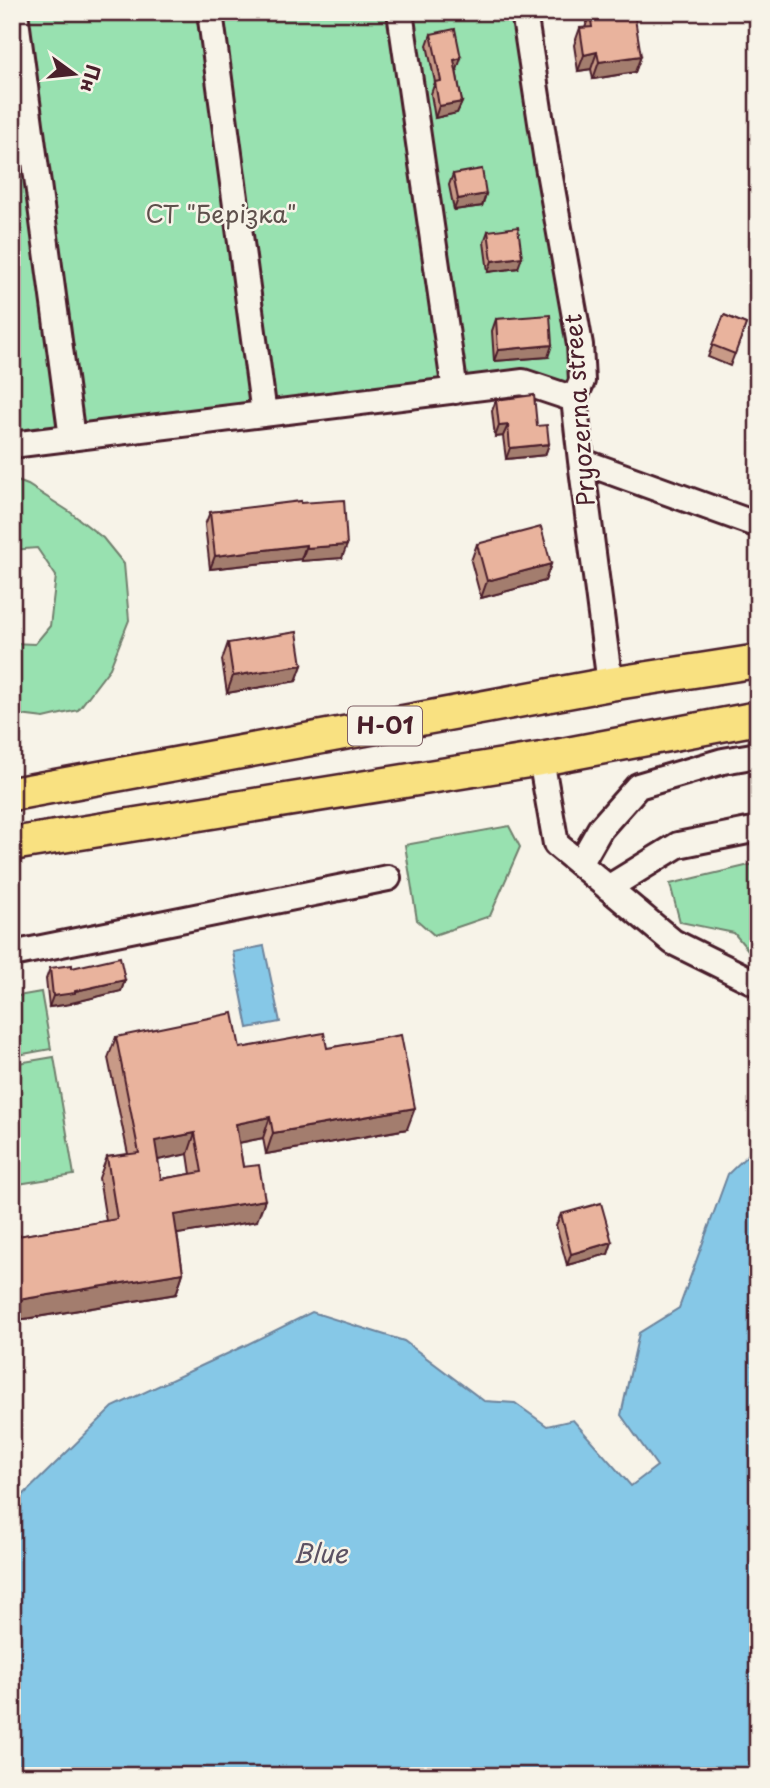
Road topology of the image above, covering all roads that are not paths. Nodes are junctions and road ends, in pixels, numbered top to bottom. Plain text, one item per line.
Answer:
1 (15, 12) edge
2 (210, 12) edge
3 (400, 12) edge
4 (524, 12) edge
5 (455, 391) junction
6 (574, 399) junction
7 (264, 414) junction
8 (72, 438) junction
9 (12, 445) edge
10 (581, 461) junction
11 (758, 525) edge
12 (758, 661) edge
13 (610, 684) junction
14 (758, 718) edge
15 (758, 755) edge
16 (541, 759) junction
17 (12, 794) edge
18 (758, 829) edge
19 (12, 844) edge
20 (580, 864) junction
21 (388, 878) dead end
22 (608, 888) junction
23 (12, 954) edge
24 (758, 984) edge

1 - 8 street
2 - 7 street
3 - 5 street
4 - 6 street, Pryozerna street
5 - 6 street
5 - 7 street
6 - 10 street, Pryozerna street
7 - 8 street
8 - 9 street
10 - 11 street
10 - 13 street, Pryozerna street
12 - 13 main road, Н-01
13 - 17 main road, Н-01
14 - 16 main road, Н-01
15 - 20 street
16 - 19 main road, Н-01
16 - 20 street
18 - 22 street
20 - 22 street
21 - 23 street
22 - 24 street

